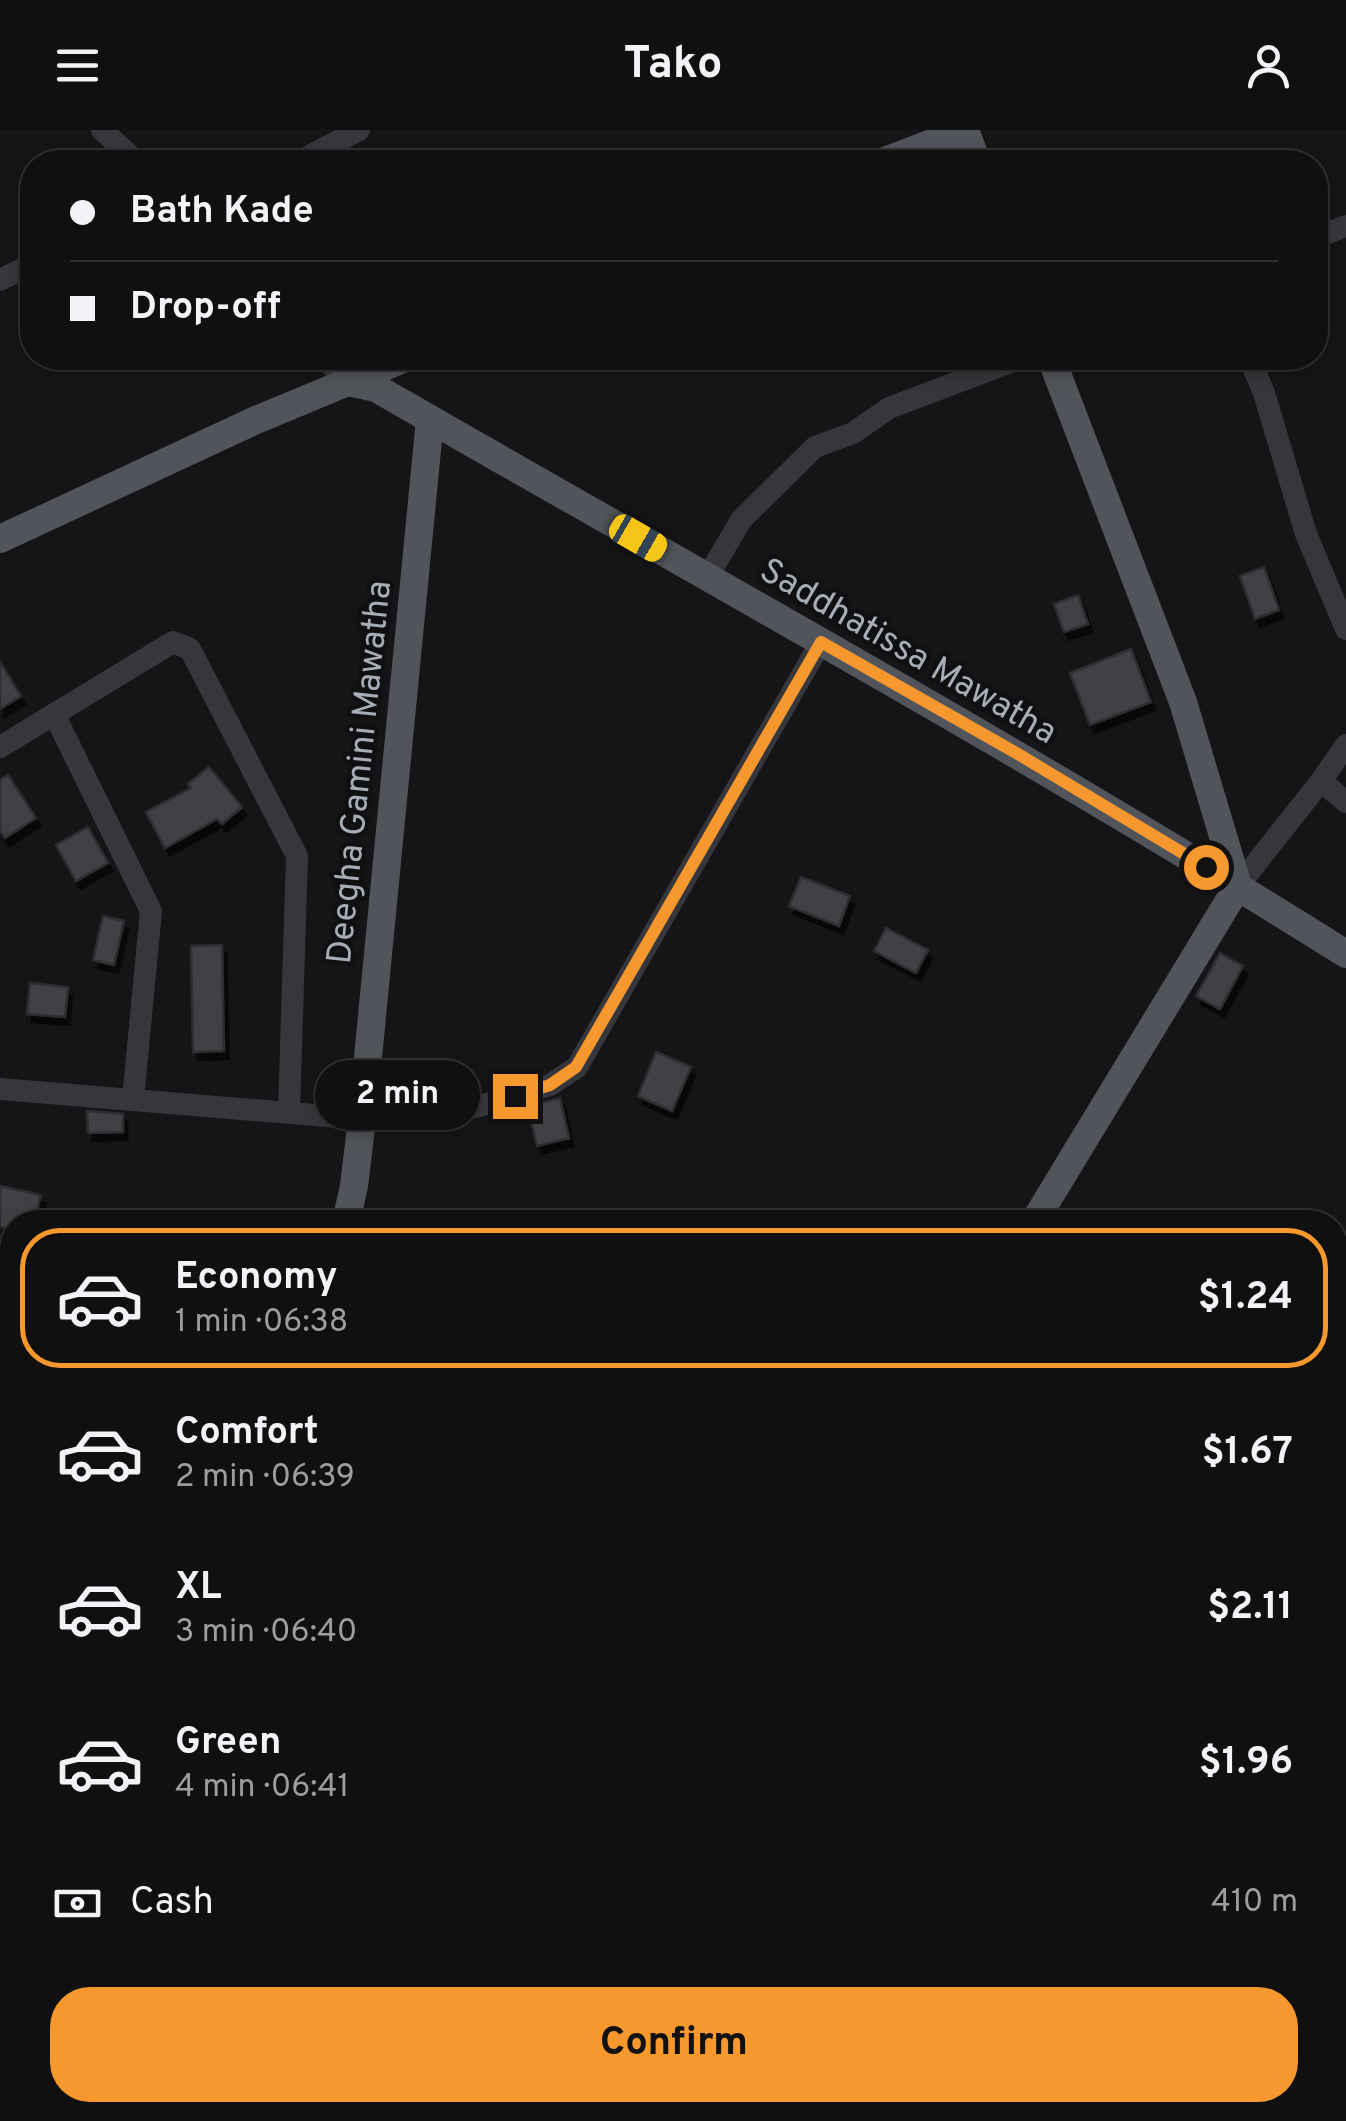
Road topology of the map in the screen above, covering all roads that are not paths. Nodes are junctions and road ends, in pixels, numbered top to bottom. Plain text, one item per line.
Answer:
1 (102, 130) edge
2 (358, 130) edge
3 (965, 130) edge
4 (124, 150) edge
5 (320, 150) edge
6 (913, 150) edge
7 (336, 370) edge
8 (376, 370) edge
9 (989, 370) edge
10 (1056, 370) edge
11 (1254, 370) edge
12 (348, 382) junction
13 (430, 420) junction
14 (0, 539) edge
15 (707, 578) junction
16 (1346, 629) edge
17 (821, 642) junction
18 (54, 714) junction
19 (1346, 745) edge
20 (0, 746) edge
21 (1321, 781) junction
22 (1346, 802) edge
23 (1238, 886) junction
24 (1346, 954) edge
25 (0, 1090) edge
26 (134, 1100) junction
27 (289, 1111) junction
28 (362, 1119) junction
29 (349, 1210) edge
30 (1041, 1210) edge

1 - 4 street
2 - 5 street
3 - 6 main road
7 - 12 street
8 - 12 main road
9 - 15 street
10 - 23 main road
11 - 16 street
12 - 13 main road
12 - 14 main road
13 - 15 main road, Saddhatissa Mawatha
13 - 28 main road, Deegha Gamini Mawatha
15 - 17 main road, Saddhatissa Mawatha
17 - 23 main road, Saddhatissa Mawatha
17 - 28 street
18 - 20 street
18 - 26 street
18 - 27 street
19 - 21 street
21 - 22 street
21 - 23 street
23 - 24 main road, Saddhatissa Mawatha
23 - 30 main road
25 - 26 street
26 - 27 street
27 - 28 street
28 - 29 main road, Deegha Gamini Mawatha

